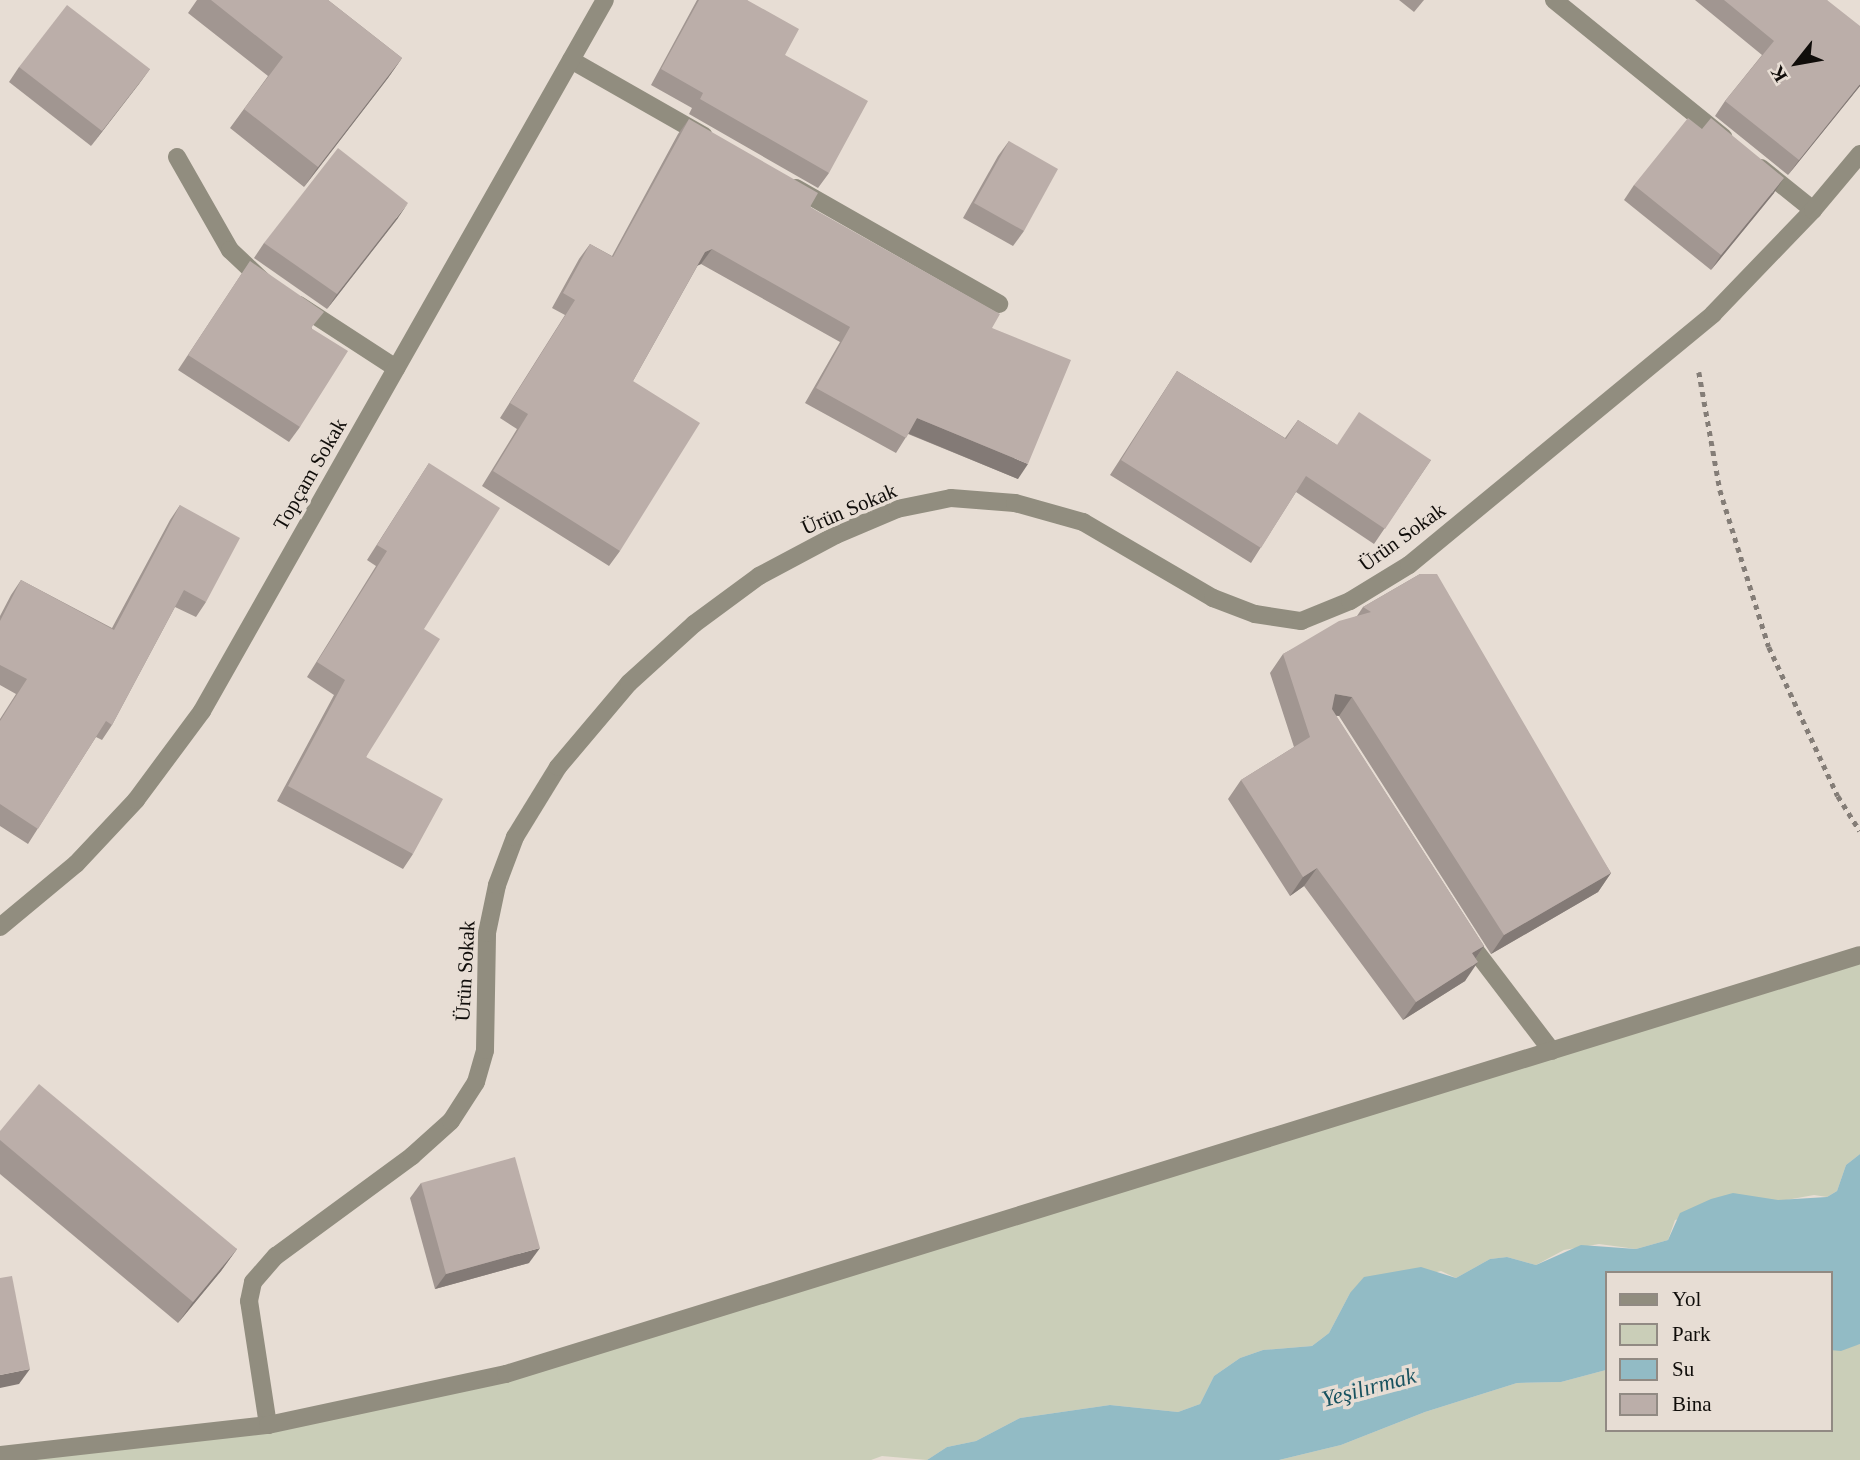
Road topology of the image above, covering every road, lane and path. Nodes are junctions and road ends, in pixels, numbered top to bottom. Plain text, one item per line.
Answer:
1 (605, 0) edge
2 (1554, 0) edge
3 (571, 60) junction
4 (725, 148) edge
5 (1860, 154) edge
6 (177, 157) dead end
7 (785, 182) edge
8 (1813, 210) junction
9 (999, 304) dead end
10 (1692, 331) junction
11 (396, 368) junction
12 (1860, 831) edge
13 (1455, 922) edge
14 (0, 927) edge
15 (1860, 955) edge
16 (1552, 1051) junction
17 (268, 1425) junction
18 (0, 1455) edge

1 - 3 street, Topçam Sokak
2 - 8 street
3 - 4 street
3 - 11 street, Topçam Sokak
5 - 8 street, Ürün Sokak
6 - 11 street
7 - 9 street
8 - 10 street, Ürün Sokak
10 - 12 path
10 - 17 street, Ürün Sokak
11 - 14 street, Topçam Sokak
13 - 16 street
15 - 16 street
16 - 17 street
17 - 18 street

